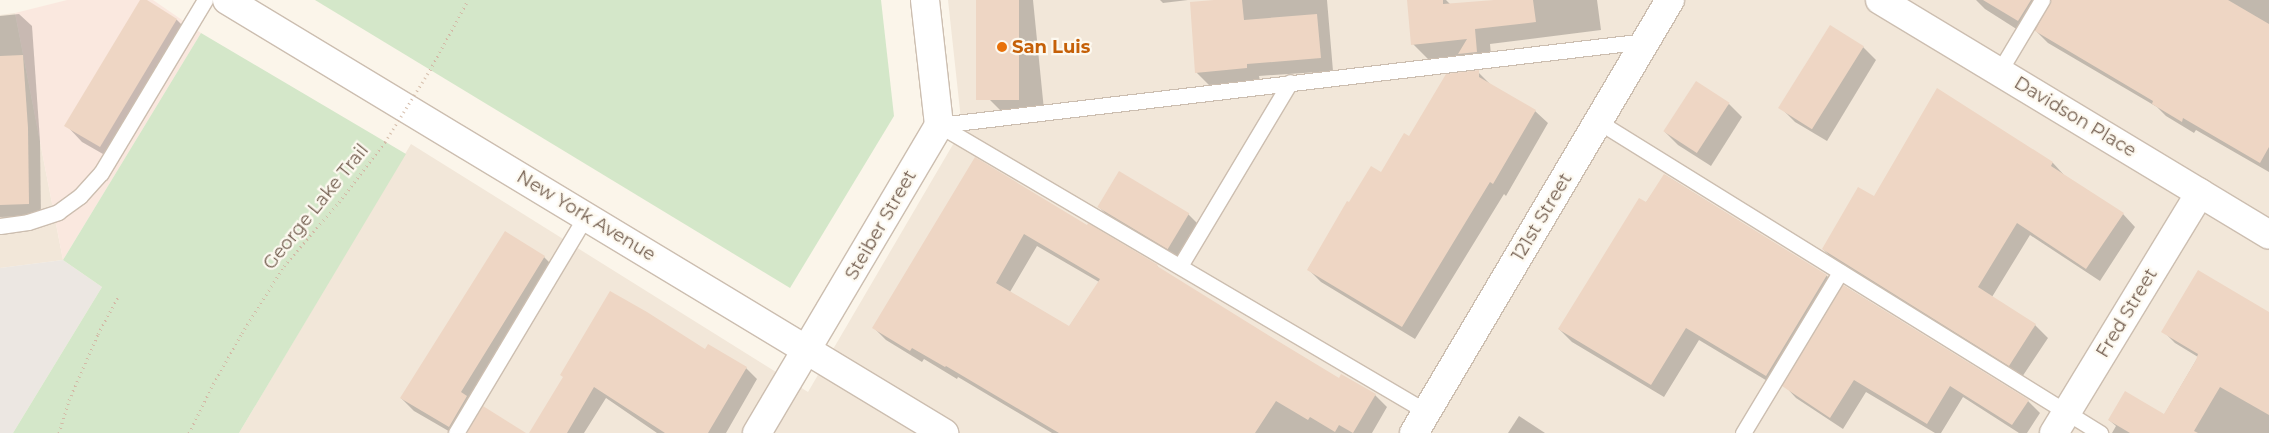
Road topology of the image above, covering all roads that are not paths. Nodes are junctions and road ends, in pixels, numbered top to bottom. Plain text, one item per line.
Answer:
1 (205, 0) edge
2 (227, 0) edge
3 (925, 0) edge
4 (1670, 0) edge
5 (1880, 0) edge
6 (2042, 0) edge
7 (1646, 41) junction
8 (1999, 72) junction
9 (1290, 82) junction
10 (1599, 122) junction
11 (939, 125) junction
12 (2200, 193) junction
13 (586, 216) junction
14 (0, 226) edge
15 (2269, 235) edge
16 (1180, 266) junction
17 (1840, 272) junction
18 (808, 349) junction
19 (1420, 422) edge
20 (2060, 423) edge
21 (456, 433) edge
22 (758, 433) edge
23 (944, 433) edge
24 (1743, 433) edge
25 (2100, 433) edge

1 - 14 lane
2 - 13 street, New York Avenue
3 - 11 street
4 - 7 street, 121st Street
5 - 8 street, Davidson Place
6 - 8 lane
7 - 9 lane
7 - 10 street, 121st Street
8 - 12 street, Davidson Place
9 - 11 lane
9 - 16 lane
10 - 17 lane
10 - 19 street, 121st Street
11 - 16 lane
11 - 18 street, Steiber Street
12 - 15 street, Davidson Place
12 - 20 street, Fred Street
13 - 18 street, New York Avenue
13 - 21 lane
16 - 19 lane
17 - 20 lane
17 - 24 lane
18 - 22 street, Steiber Street
18 - 23 street, New York Avenue
20 - 25 lane

